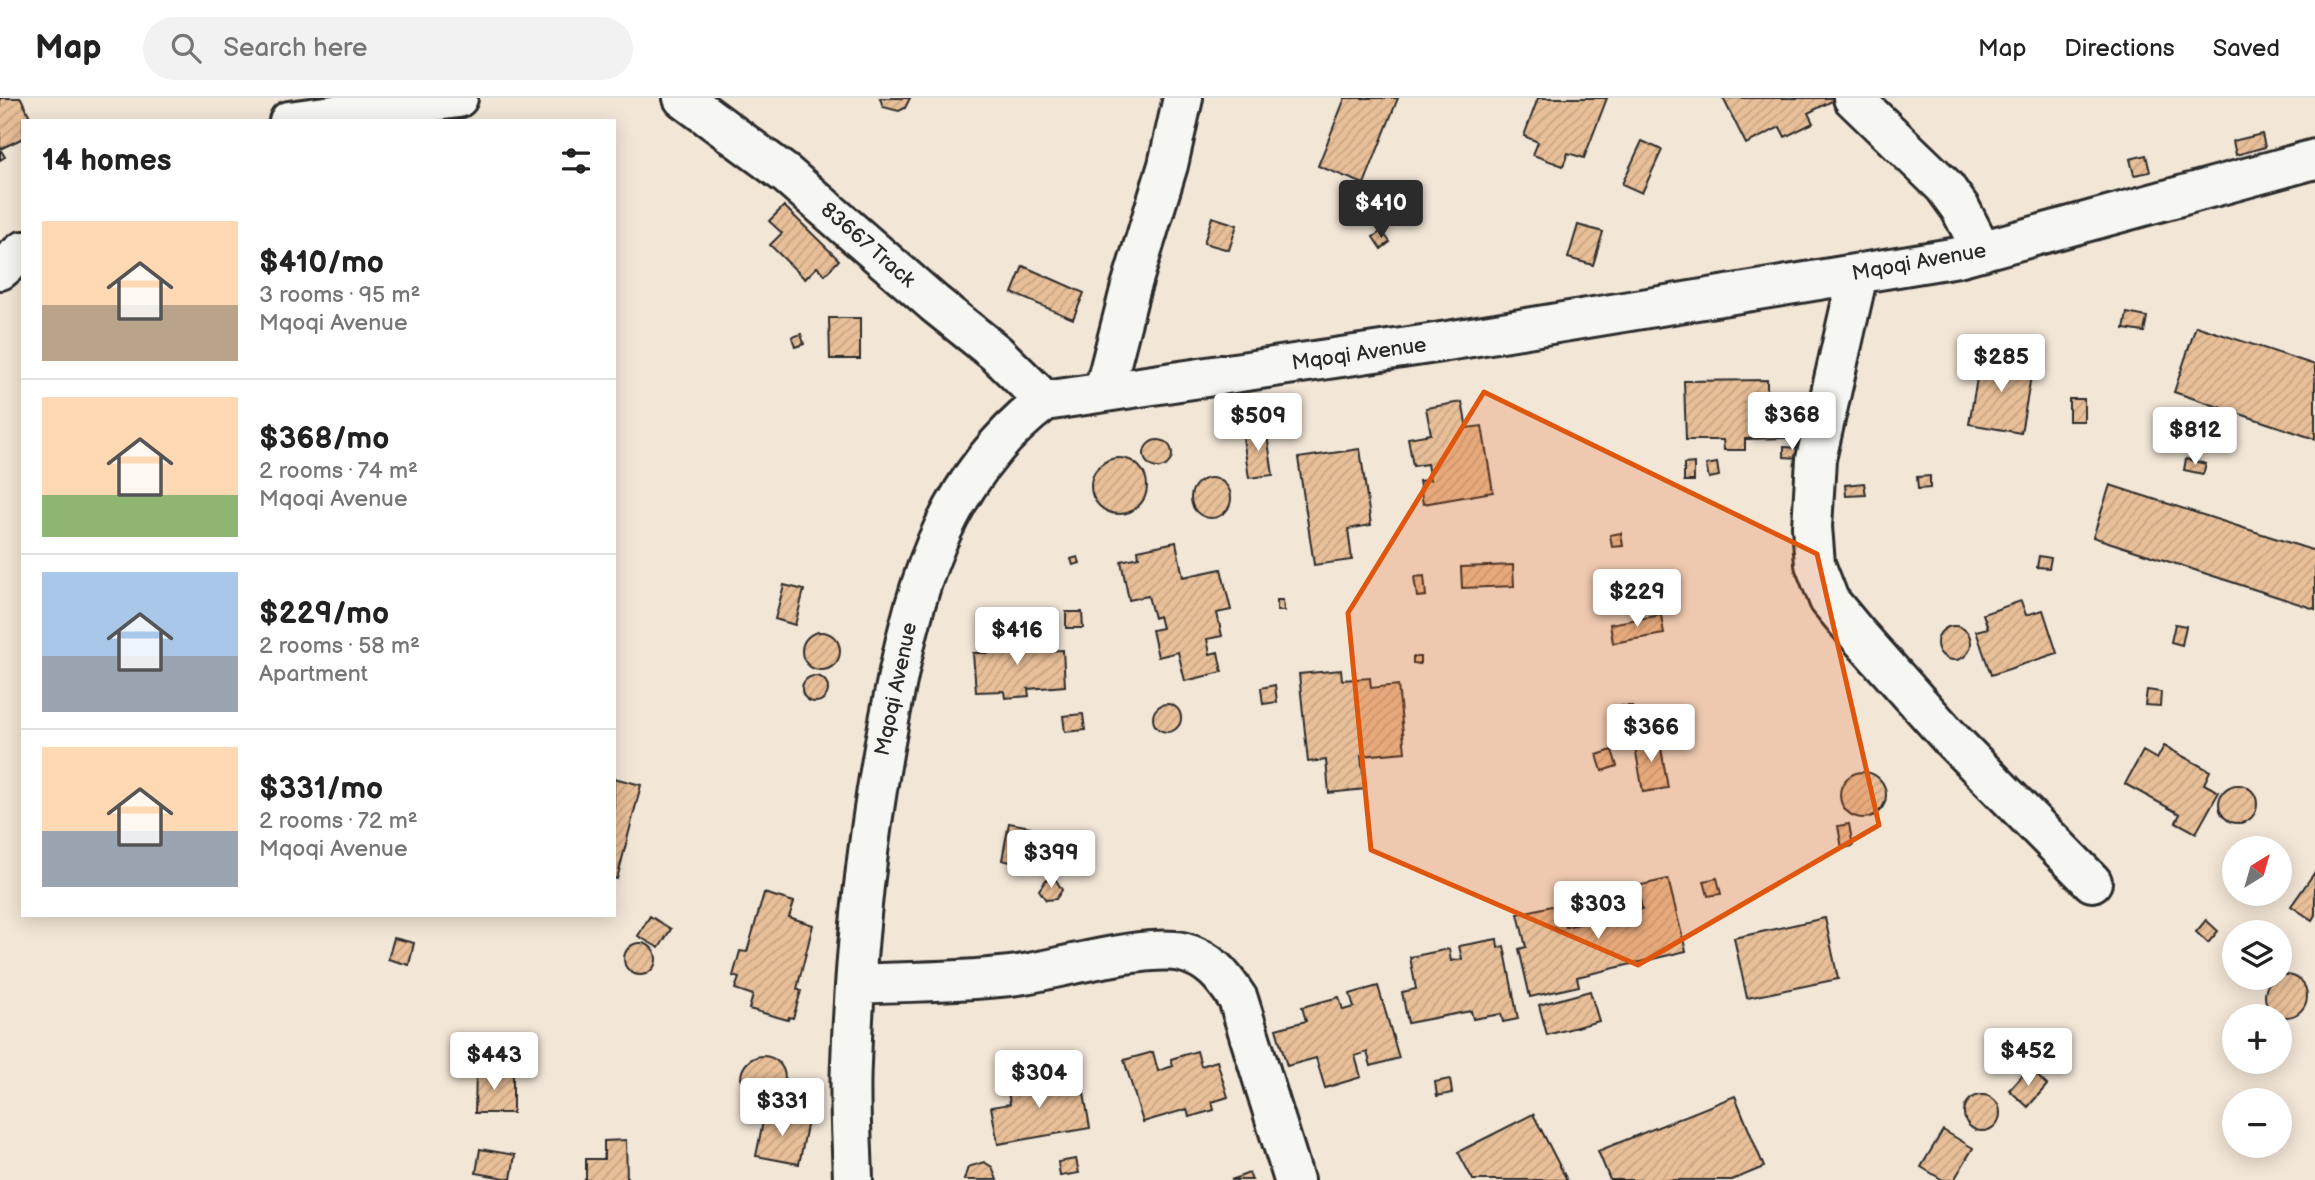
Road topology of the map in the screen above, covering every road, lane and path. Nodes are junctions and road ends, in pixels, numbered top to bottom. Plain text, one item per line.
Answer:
1 (458, 98) edge
2 (683, 98) edge
3 (1183, 98) edge
4 (1853, 98) edge
5 (304, 119) edge
6 (2315, 159) edge
7 (1982, 251) junction
8 (21, 252) edge
9 (0, 270) edge
10 (1858, 274) junction
11 (1104, 391) junction
12 (1045, 401) junction
13 (2092, 882) dead end
14 (858, 984) junction
15 (853, 1180) edge
16 (1294, 1180) edge

1 - 5 street
2 - 12 street, 83667 Track
3 - 11 street
4 - 7 street
6 - 7 street, Mqoqi Avenue
7 - 10 street, Mqoqi Avenue
8 - 9 street
10 - 11 street, Mqoqi Avenue
10 - 13 street
11 - 12 street, Mqoqi Avenue
12 - 14 street, Mqoqi Avenue
14 - 15 street, Mqoqi Avenue
14 - 16 street

